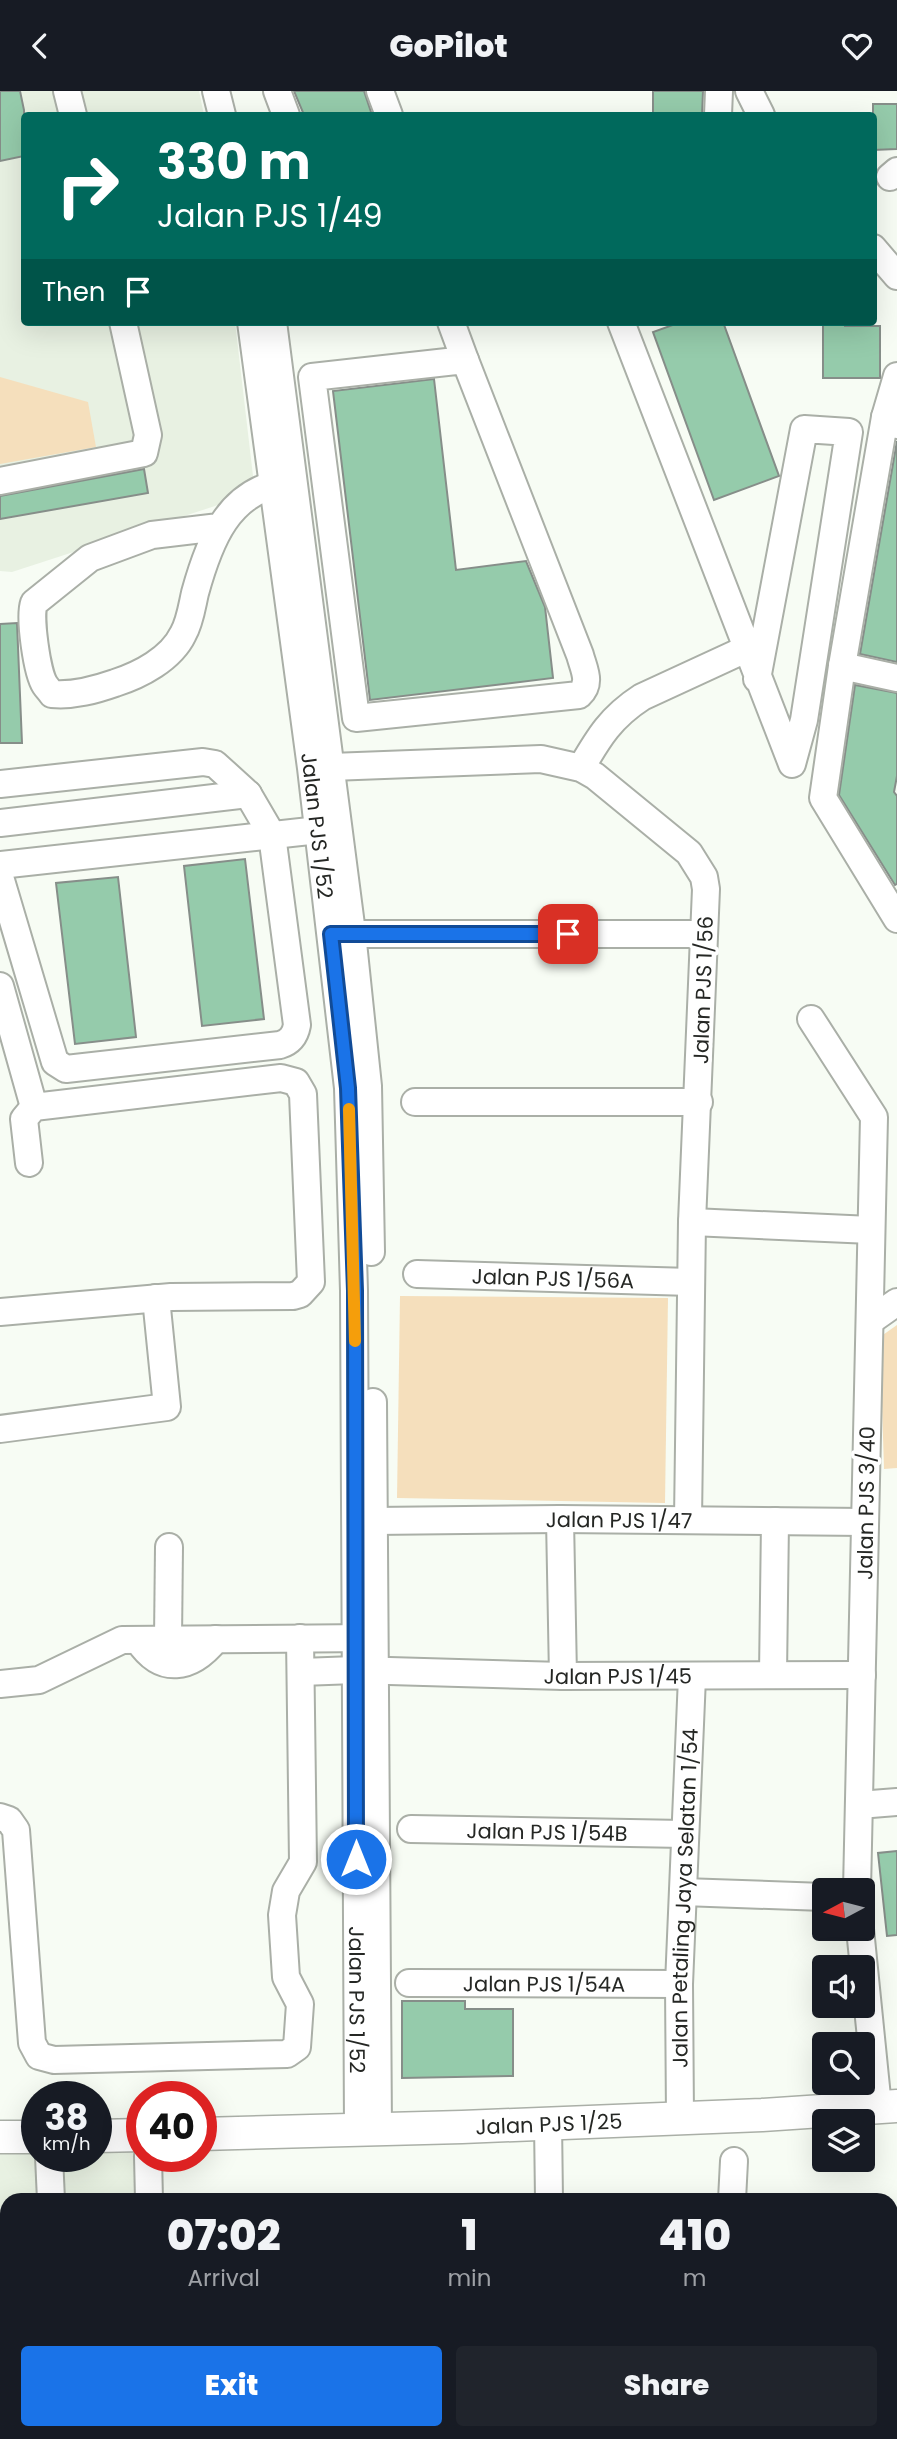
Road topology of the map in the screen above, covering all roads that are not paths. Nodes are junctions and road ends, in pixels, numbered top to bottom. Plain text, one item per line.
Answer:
1 (67, 91) edge
2 (216, 91) edge
3 (234, 91) edge
4 (276, 91) edge
5 (380, 91) edge
6 (719, 91) edge
7 (748, 91) edge
8 (72, 112) edge
9 (221, 112) edge
10 (238, 112) edge
11 (285, 112) edge
12 (388, 112) edge
13 (718, 112) edge
14 (759, 112) edge
15 (877, 253) edge
16 (897, 276) edge
17 (124, 326) edge
18 (252, 326) edge
19 (273, 326) edge
20 (452, 326) edge
21 (629, 326) edge
22 (465, 360) junction
23 (897, 376) edge
24 (891, 421) edge
25 (325, 477) junction
26 (0, 481) edge
27 (284, 482) junction
28 (219, 527) junction
29 (746, 649) junction
30 (842, 666) junction
31 (897, 678) edge
32 (757, 679) junction
33 (331, 767) junction
34 (581, 768) junction
35 (0, 784) edge
36 (248, 794) junction
37 (0, 823) edge
38 (328, 829) junction
39 (272, 835) junction
40 (0, 865) edge
41 (0, 877) edge
42 (893, 905) edge
43 (342, 933) junction
44 (704, 934) junction
45 (0, 986) edge
46 (811, 1019) dead end
47 (358, 1087) junction
48 (303, 1094) junction
49 (699, 1102) junction
50 (415, 1103) dead end
51 (34, 1107) junction
52 (29, 1163) dead end
53 (692, 1222) junction
54 (872, 1230) junction
55 (417, 1275) dead end
56 (691, 1282) junction
57 (164, 1297) junction
58 (897, 1302) edge
59 (0, 1312) edge
60 (870, 1321) junction
61 (0, 1429) edge
62 (560, 1519) junction
63 (688, 1520) junction
64 (374, 1521) junction
65 (775, 1521) junction
66 (865, 1522) junction
67 (169, 1547) dead end
68 (300, 1638) junction
69 (365, 1638) junction
70 (168, 1639) junction
71 (216, 1639) junction
72 (138, 1640) junction
73 (365, 1671) junction
74 (301, 1672) junction
75 (773, 1675) junction
76 (862, 1675) junction
77 (563, 1676) junction
78 (692, 1677) junction
79 (0, 1684) edge
80 (897, 1802) edge
81 (859, 1805) junction
82 (0, 1817) edge
83 (411, 1829) dead end
84 (684, 1834) junction
85 (857, 1878) edge
86 (683, 1892) junction
87 (812, 1896) edge
88 (862, 1941) edge
89 (409, 1983) dead end
90 (679, 1984) junction
91 (888, 2106) edge
92 (680, 2118) junction
93 (548, 2122) junction
94 (368, 2129) junction
95 (217, 2134) edge
96 (0, 2137) edge
97 (21, 2137) edge
98 (734, 2161) dead end
99 (50, 2172) edge
100 (148, 2172) edge
101 (51, 2193) edge
102 (149, 2193) edge
103 (549, 2193) edge
104 (732, 2193) edge

1 - 8 street
2 - 9 street
3 - 10 street
4 - 11 street
5 - 12 street
6 - 13 street
7 - 14 street
15 - 16 street
17 - 26 street
18 - 27 street, Jalan PJS 1/52
19 - 27 street, Jalan PJS 1/52
20 - 22 street
21 - 29 street
22 - 25 street
22 - 25 street
23 - 24 street
24 - 30 street
25 - 27 street
27 - 28 street
27 - 33 street, Jalan PJS 1/52
27 - 38 street, Jalan PJS 1/52
28 - 28 street
29 - 32 street
29 - 34 street
30 - 31 street
30 - 42 street
32 - 32 street
33 - 34 street, Jalan PJS 1/56
33 - 38 street, Jalan PJS 1/52
34 - 44 street, Jalan PJS 1/56
35 - 36 street
36 - 37 street
36 - 39 street
38 - 39 street
38 - 43 street, Jalan PJS 1/52
39 - 40 street
39 - 41 street
43 - 44 street
43 - 47 street, Jalan PJS 1/52
44 - 49 street, Jalan PJS 1/56
45 - 51 street
46 - 54 street, Jalan PJS 3/40
47 - 48 street
47 - 64 street, Jalan PJS 1/52
47 - 69 street, Jalan PJS 1/52
48 - 51 street
48 - 57 street
49 - 50 street
49 - 53 street, Jalan PJS 1/56
51 - 52 street
53 - 54 street
53 - 56 street, Jalan PJS 1/56
54 - 60 street, Jalan PJS 3/40
55 - 56 street, Jalan PJS 1/56A
56 - 63 street, Jalan PJS 1/56
57 - 59 street
57 - 61 street
58 - 60 street
60 - 66 street, Jalan PJS 3/40
62 - 63 street, Jalan PJS 1/47
62 - 64 street, Jalan PJS 1/47
62 - 77 street
63 - 65 street, Jalan PJS 1/47
64 - 69 street, Jalan PJS 1/52
65 - 66 street, Jalan PJS 1/47
65 - 75 street
66 - 76 street, Jalan PJS 3/40
67 - 70 street
68 - 69 street
68 - 71 street
68 - 74 street
69 - 73 street, Jalan PJS 1/52
70 - 71 street
70 - 72 street
71 - 72 street
72 - 79 street
73 - 74 street, Jalan PJS 1/45
73 - 77 street, Jalan PJS 1/45
73 - 94 street, Jalan PJS 1/52
74 - 82 street
75 - 76 street, Jalan PJS 1/45
75 - 78 street, Jalan PJS 1/45
76 - 81 street, Jalan PJS 3/40
77 - 78 street, Jalan PJS 1/45
78 - 84 street, Jalan Petaling Jaya Selatan 1/54
80 - 81 street
81 - 85 street, Jalan PJS 3/40
83 - 84 street, Jalan PJS 1/54B
84 - 86 street, Jalan Petaling Jaya Selatan 1/54
86 - 87 street
86 - 90 street, Jalan Petaling Jaya Selatan 1/54
88 - 91 street
89 - 90 street, Jalan PJS 1/54A
90 - 92 street, Jalan Petaling Jaya Selatan 1/54
91 - 92 main road, Jalan PJS 1/25
92 - 93 main road, Jalan PJS 1/25
93 - 94 main road, Jalan PJS 1/25
93 - 103 street
94 - 95 main road, Jalan PJS 1/25
96 - 97 main road
98 - 104 street
99 - 101 street
100 - 102 street

